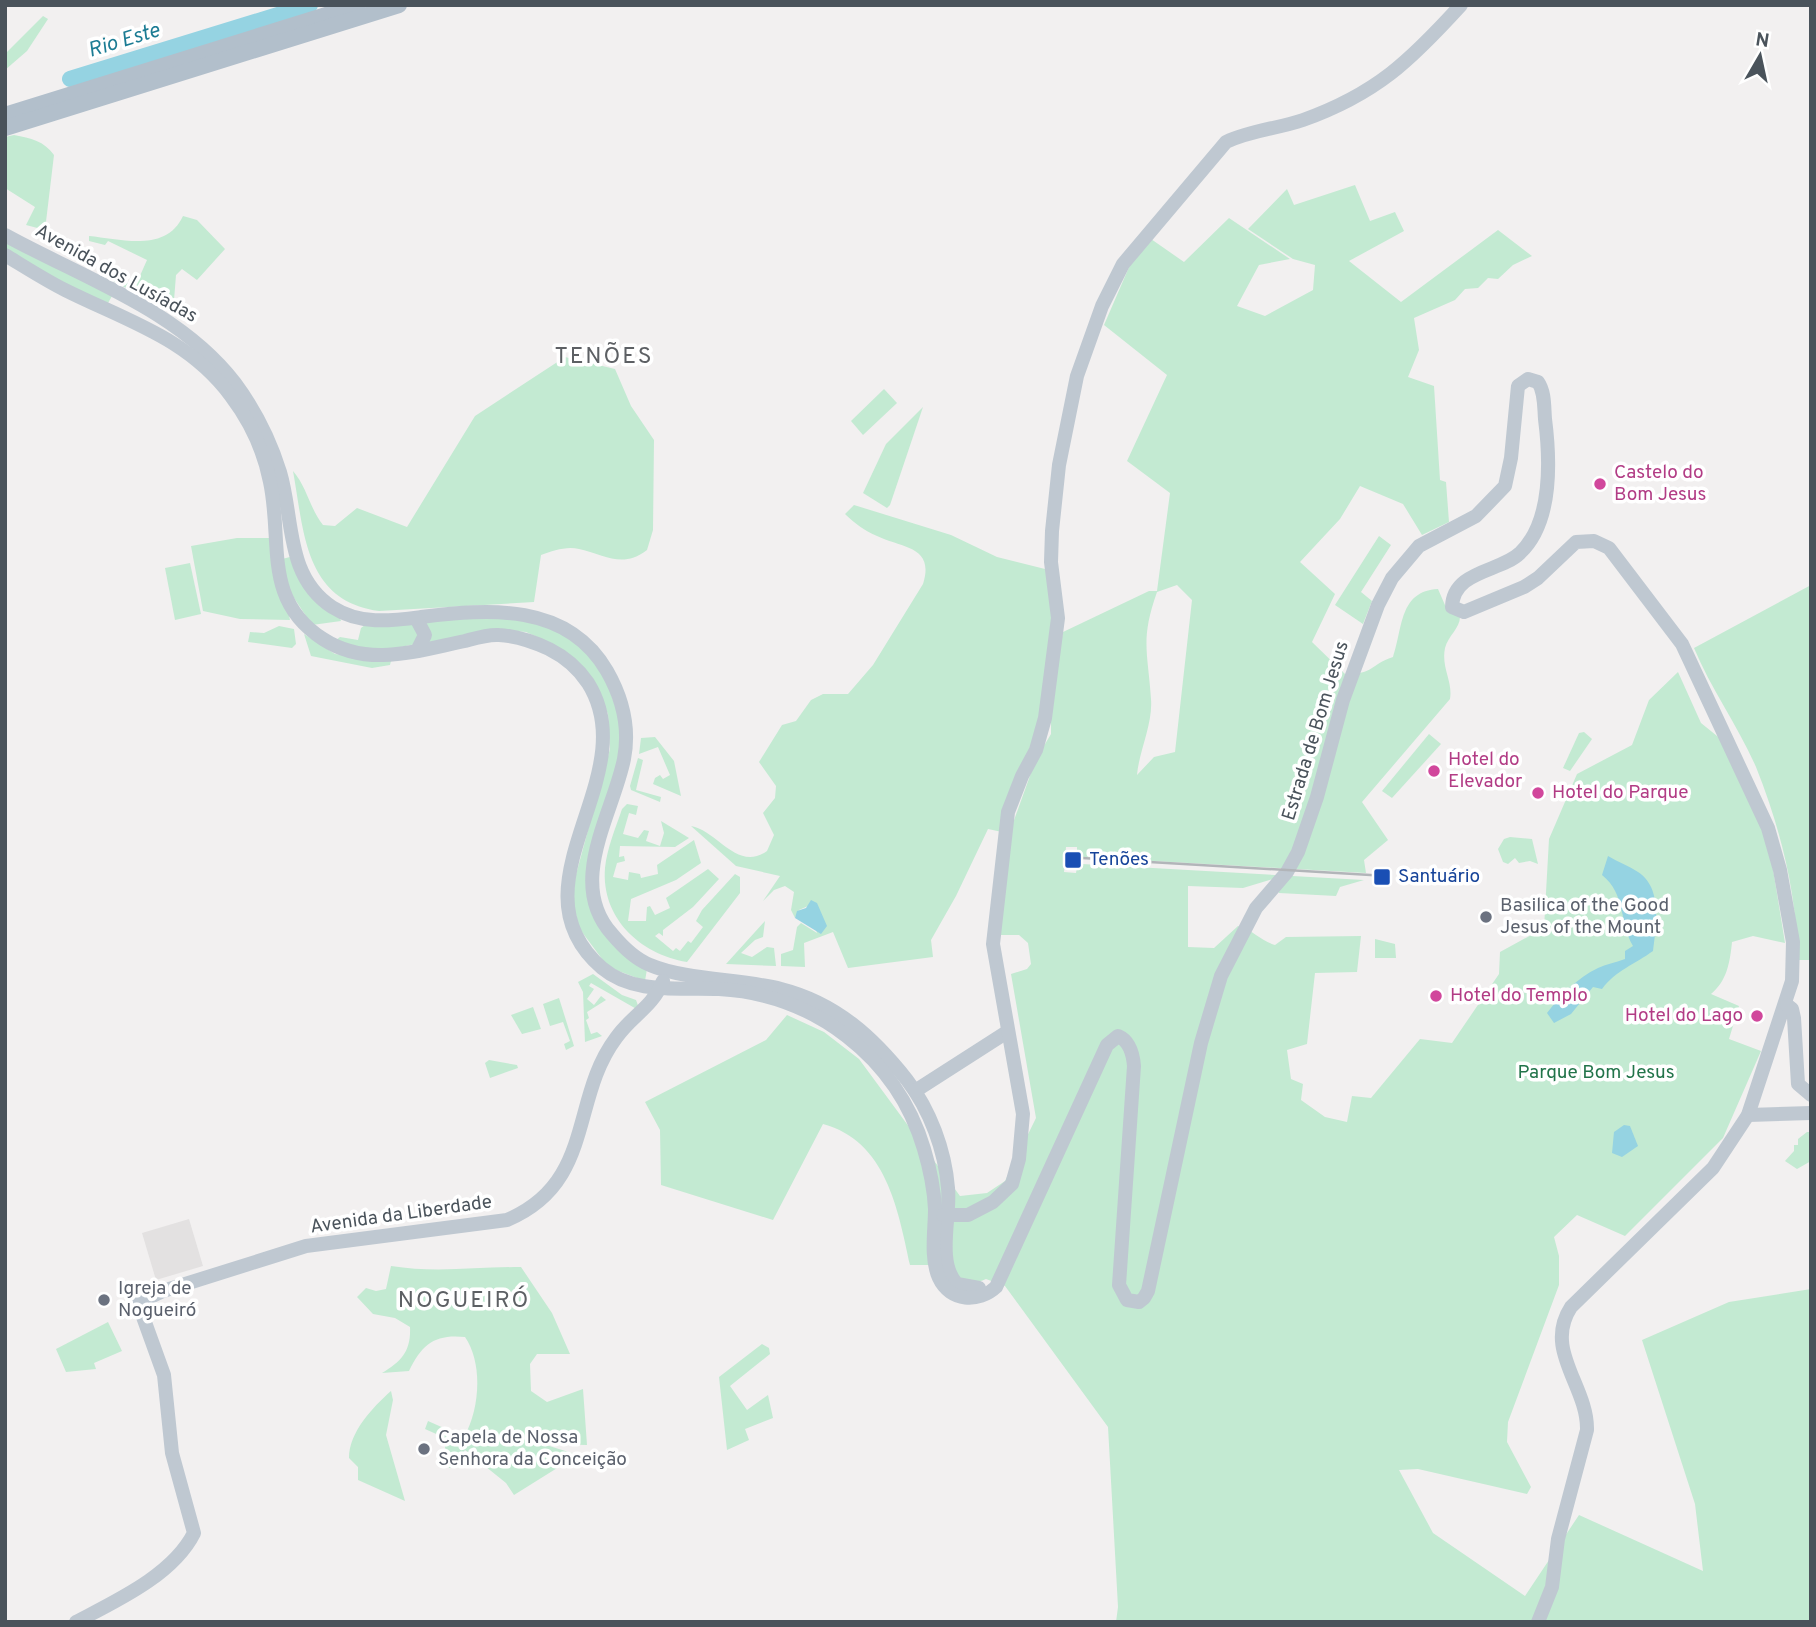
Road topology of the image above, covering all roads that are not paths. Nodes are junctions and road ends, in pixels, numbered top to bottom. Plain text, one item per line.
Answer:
1 (358, 5) edge
2 (400, 5) edge
3 (1461, 5) edge
4 (5, 115) edge
5 (5, 128) edge
6 (5, 235) edge
7 (5, 255) edge
8 (121, 296) junction
9 (113, 311) junction
10 (190, 345) junction
11 (269, 456) junction
12 (295, 553) junction
13 (276, 556) junction
14 (416, 618) junction
15 (417, 651) junction
16 (659, 968) junction
17 (648, 997) junction
18 (1787, 1004) junction
19 (1007, 1032) junction
20 (915, 1091) junction
21 (1811, 1095) edge
22 (1811, 1113) edge
23 (911, 1114) junction
24 (1748, 1115) junction
25 (942, 1214) junction
26 (76, 1622) edge
27 (1538, 1622) edge

1 - 4 main road
2 - 5 main road
3 - 19 main road
6 - 8 main road, Avenida dos Lusíadas
7 - 9 main road, Avenida dos Lusíadas
8 - 9 main road
8 - 10 main road, Avenida dos Lusíadas
9 - 10 main road, Avenida dos Lusíadas
10 - 11 main road, Avenida dos Lusíadas
11 - 12 main road
11 - 13 main road
12 - 13 main road
12 - 14 main road
13 - 15 main road
14 - 15 main road
14 - 16 main road
15 - 17 main road
16 - 17 main road
16 - 20 main road
17 - 23 main road
17 - 26 main road, Avenida da Liberdade
18 - 21 main road
18 - 24 main road
18 - 25 main road, Estrada de Bom Jesus
19 - 20 main road
19 - 25 main road
20 - 23 main road
20 - 25 main road
22 - 24 main road
23 - 25 main road
24 - 27 main road

